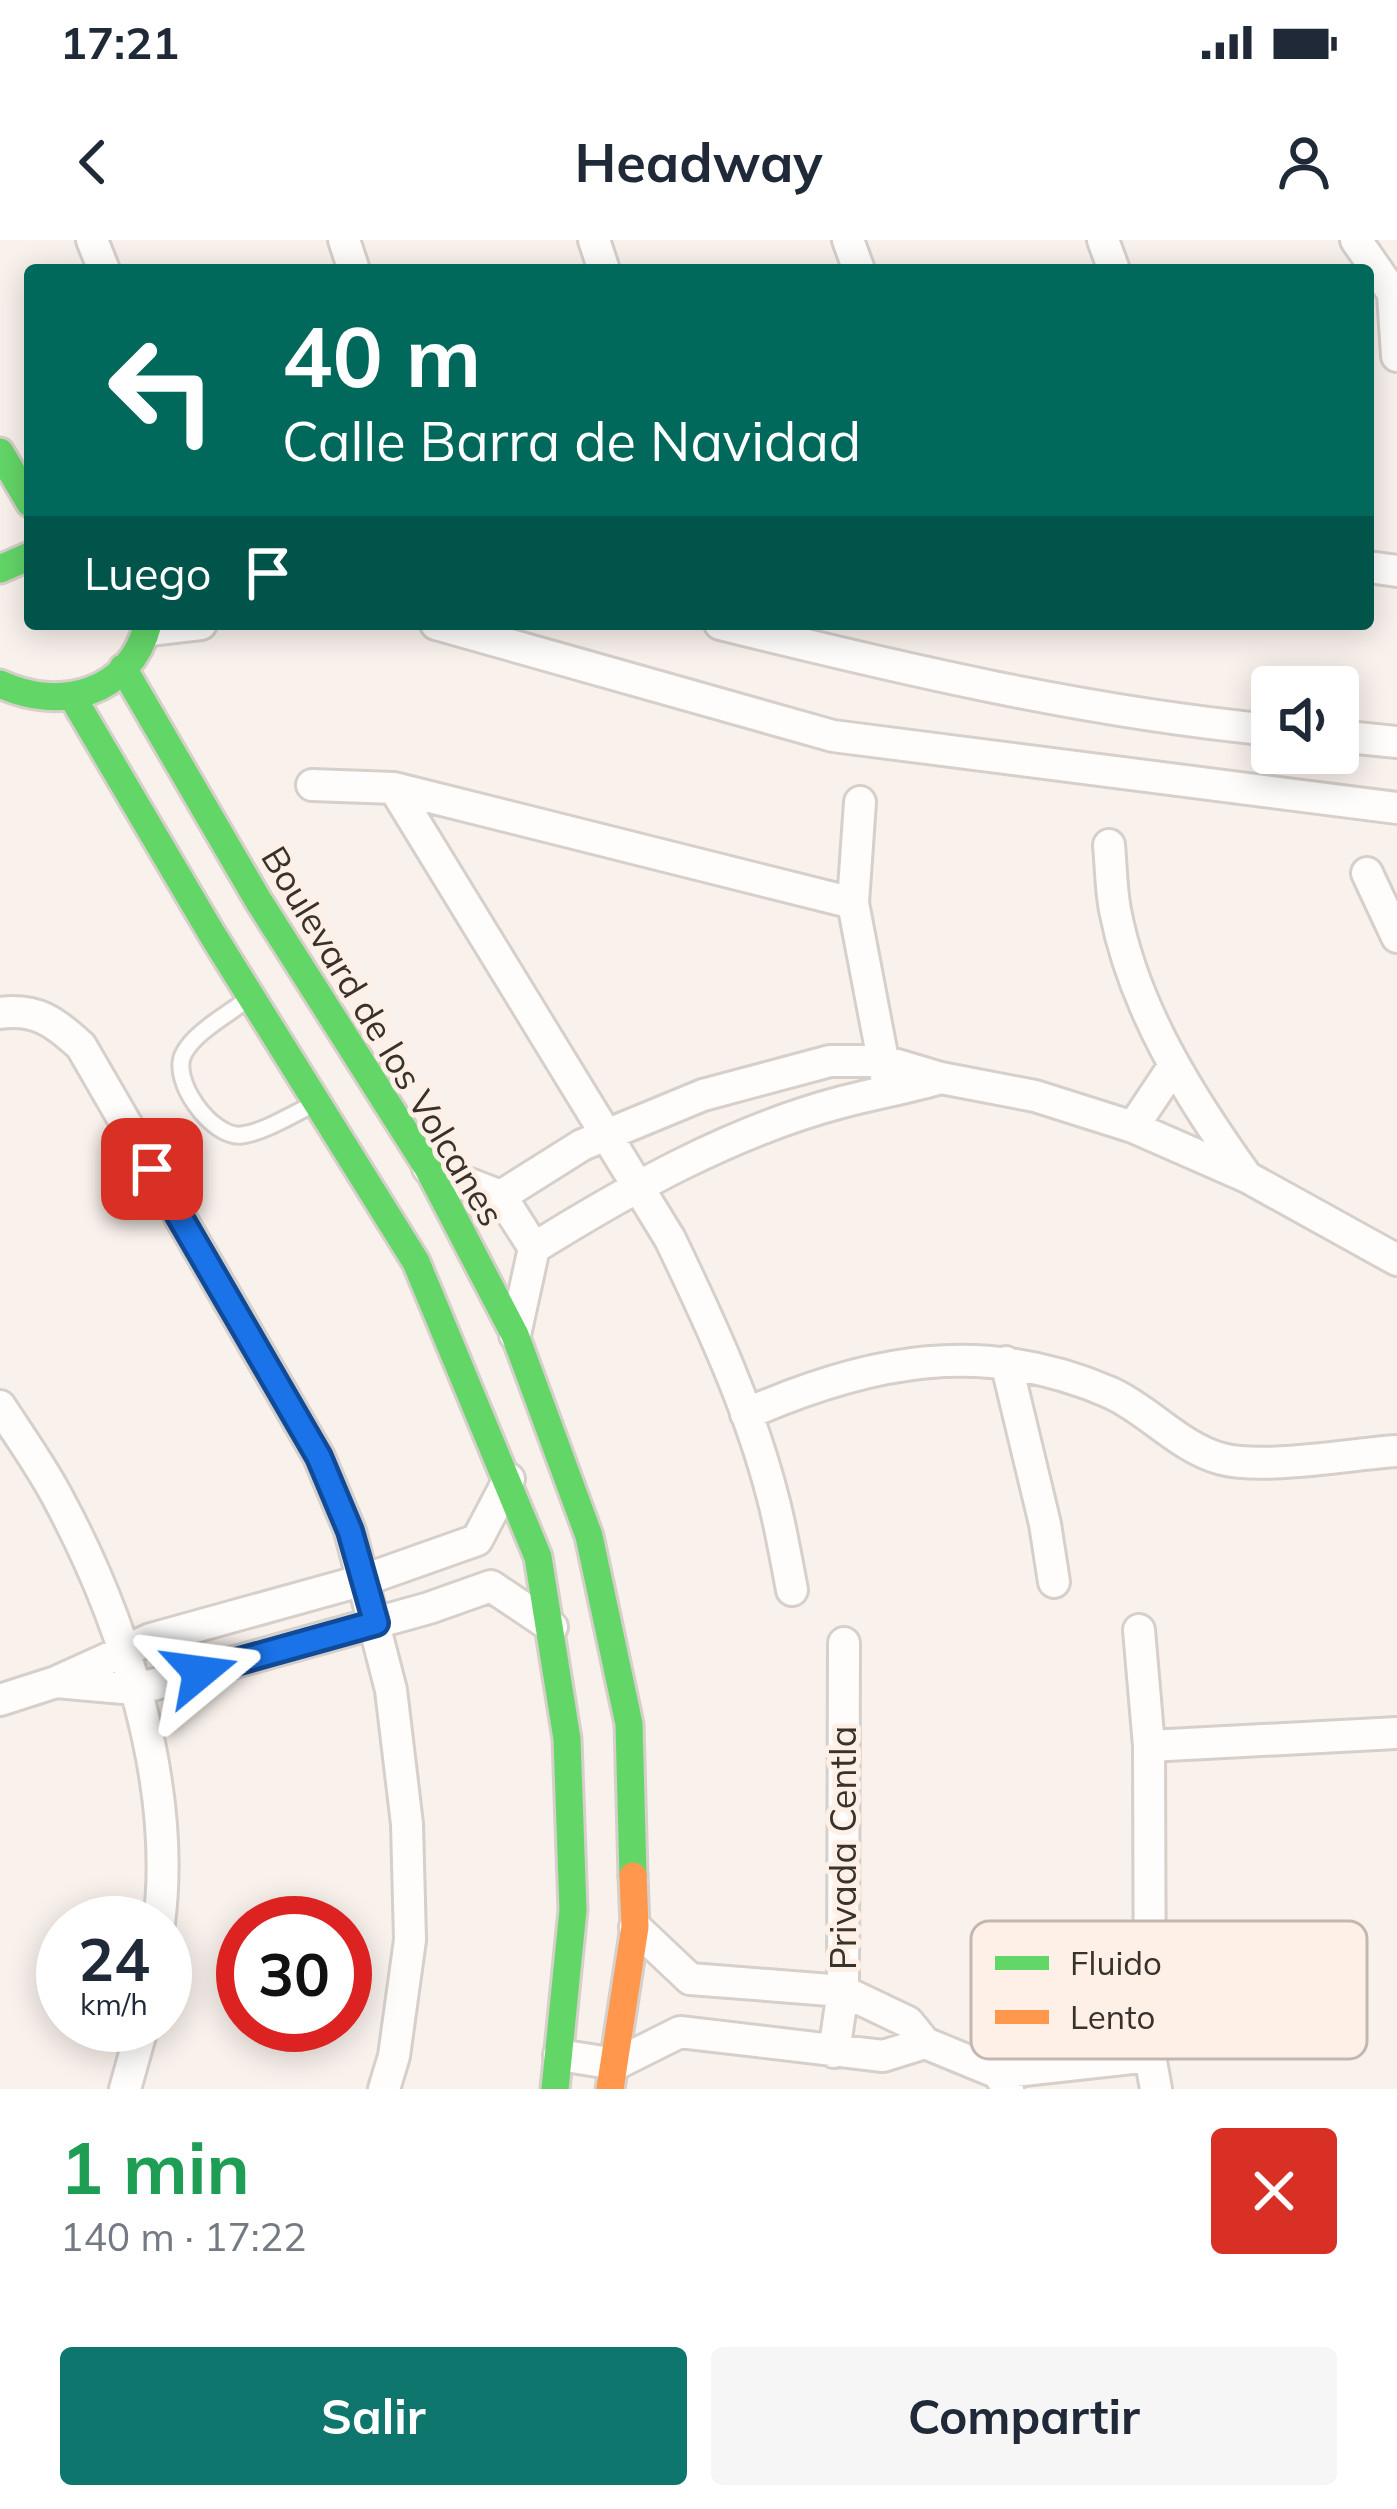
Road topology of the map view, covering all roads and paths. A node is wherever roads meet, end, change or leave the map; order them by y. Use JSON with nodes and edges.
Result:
{"nodes":[{"id":1,"x":1374,"y":266,"type":"edge"},
{"id":2,"x":1395,"y":297,"type":"edge"},
{"id":3,"x":1397,"y":356,"type":"edge"},
{"id":4,"x":0,"y":452,"type":"edge"},
{"id":5,"x":24,"y":493,"type":"edge"},
{"id":6,"x":147,"y":630,"type":"edge"},
{"id":7,"x":457,"y":630,"type":"edge"},
{"id":8,"x":743,"y":630,"type":"edge"},
{"id":9,"x":123,"y":668,"type":"junction"},
{"id":10,"x":6,"y":691,"type":"edge"},
{"id":11,"x":73,"y":698,"type":"junction"},
{"id":12,"x":1251,"y":728,"type":"edge"},
{"id":13,"x":1359,"y":738,"type":"edge"},
{"id":14,"x":1397,"y":742,"type":"edge"},
{"id":15,"x":313,"y":785,"type":"dead end"},
{"id":16,"x":394,"y":788,"type":"junction"},
{"id":17,"x":860,"y":802,"type":"dead end"},
{"id":18,"x":1397,"y":808,"type":"edge"},
{"id":19,"x":1109,"y":845,"type":"dead end"},
{"id":20,"x":1367,"y":873,"type":"dead end"},
{"id":21,"x":853,"y":903,"type":"junction"},
{"id":22,"x":235,"y":917,"type":"junction"},
{"id":23,"x":1397,"y":937,"type":"edge"},
{"id":24,"x":251,"y":996,"type":"junction"},
{"id":25,"x":0,"y":1012,"type":"edge"},
{"id":26,"x":884,"y":1061,"type":"junction"},
{"id":27,"x":1173,"y":1067,"type":"junction"},
{"id":28,"x":940,"y":1078,"type":"junction"},
{"id":29,"x":889,"y":1094,"type":"junction"},
{"id":30,"x":317,"y":1103,"type":"junction"},
{"id":31,"x":1132,"y":1126,"type":"junction"},
{"id":32,"x":606,"y":1134,"type":"junction"},
{"id":33,"x":428,"y":1168,"type":"junction"},
{"id":34,"x":1247,"y":1177,"type":"junction"},
{"id":35,"x":638,"y":1186,"type":"junction"},
{"id":36,"x":501,"y":1196,"type":"junction"},
{"id":37,"x":533,"y":1248,"type":"junction"},
{"id":38,"x":1397,"y":1260,"type":"edge"},
{"id":39,"x":515,"y":1336,"type":"junction"},
{"id":40,"x":1006,"y":1362,"type":"junction"},
{"id":41,"x":0,"y":1406,"type":"edge"},
{"id":42,"x":746,"y":1414,"type":"junction"},
{"id":43,"x":1397,"y":1451,"type":"edge"},
{"id":44,"x":508,"y":1479,"type":"junction"},
{"id":45,"x":589,"y":1536,"type":"junction"},
{"id":46,"x":477,"y":1540,"type":"junction"},
{"id":47,"x":538,"y":1557,"type":"junction"},
{"id":48,"x":364,"y":1580,"type":"junction"},
{"id":49,"x":1054,"y":1582,"type":"dead end"},
{"id":50,"x":491,"y":1586,"type":"junction"},
{"id":51,"x":792,"y":1590,"type":"dead end"},
{"id":52,"x":376,"y":1623,"type":"junction"},
{"id":53,"x":552,"y":1628,"type":"junction"},
{"id":54,"x":1139,"y":1630,"type":"dead end"},
{"id":55,"x":844,"y":1642,"type":"dead end"},
{"id":56,"x":123,"y":1650,"type":"junction"},
{"id":57,"x":56,"y":1682,"type":"junction"},
{"id":58,"x":134,"y":1689,"type":"junction"},
{"id":59,"x":0,"y":1700,"type":"edge"},
{"id":60,"x":1397,"y":1732,"type":"edge"},
{"id":61,"x":1149,"y":1746,"type":"junction"},
{"id":62,"x":163,"y":1896,"type":"edge"},
{"id":63,"x":1150,"y":1921,"type":"edge"},
{"id":64,"x":635,"y":1927,"type":"junction"},
{"id":65,"x":690,"y":1979,"type":"junction"},
{"id":66,"x":843,"y":1991,"type":"junction"},
{"id":67,"x":680,"y":2032,"type":"junction"},
{"id":68,"x":925,"y":2043,"type":"junction"},
{"id":69,"x":134,"y":2052,"type":"edge"},
{"id":70,"x":834,"y":2052,"type":"junction"},
{"id":71,"x":560,"y":2055,"type":"junction"},
{"id":72,"x":1132,"y":2059,"type":"edge"},
{"id":73,"x":1151,"y":2059,"type":"edge"},
{"id":74,"x":613,"y":2076,"type":"edge"},
{"id":75,"x":1003,"y":2081,"type":"edge"},
{"id":76,"x":124,"y":2089,"type":"edge"},
{"id":77,"x":384,"y":2089,"type":"edge"},
{"id":78,"x":555,"y":2089,"type":"edge"},
{"id":79,"x":1156,"y":2089,"type":"edge"}],
"edges":[{"from":1,"to":2,"type":"street"},
{"from":2,"to":3,"type":"street"},
{"from":4,"to":5,"type":"street"},
{"from":6,"to":9,"type":"street"},
{"from":7,"to":18,"type":"street"},
{"from":8,"to":12,"type":"street"},
{"from":9,"to":11,"type":"street"},
{"from":9,"to":22,"type":"street","name":"Boulevard de los Volcanes"},
{"from":10,"to":11,"type":"street"},
{"from":11,"to":22,"type":"street","name":"Boulevard de los Volcanes"},
{"from":13,"to":14,"type":"street"},
{"from":15,"to":16,"type":"street"},
{"from":16,"to":21,"type":"street"},
{"from":16,"to":32,"type":"street"},
{"from":17,"to":21,"type":"street"},
{"from":19,"to":27,"type":"street"},
{"from":20,"to":23,"type":"street"},
{"from":21,"to":26,"type":"street"},
{"from":22,"to":24,"type":"street","name":"Boulevard de los Volcanes"},
{"from":22,"to":33,"type":"street","name":"Boulevard de los Volcanes"},
{"from":24,"to":30,"type":"street","name":"Boulevard de los Volcanes"},
{"from":24,"to":30,"type":"lane"},
{"from":25,"to":48,"type":"street"},
{"from":26,"to":28,"type":"street"},
{"from":26,"to":29,"type":"street"},
{"from":26,"to":32,"type":"street"},
{"from":27,"to":31,"type":"street"},
{"from":27,"to":34,"type":"street"},
{"from":28,"to":29,"type":"street"},
{"from":28,"to":31,"type":"street"},
{"from":29,"to":35,"type":"street"},
{"from":30,"to":44,"type":"street","name":"Boulevard de los Volcanes"},
{"from":31,"to":34,"type":"street"},
{"from":32,"to":35,"type":"street"},
{"from":32,"to":36,"type":"street"},
{"from":33,"to":36,"type":"street"},
{"from":33,"to":39,"type":"street","name":"Boulevard de los Volcanes"},
{"from":34,"to":38,"type":"street"},
{"from":35,"to":37,"type":"street"},
{"from":35,"to":42,"type":"street"},
{"from":36,"to":37,"type":"street"},
{"from":37,"to":39,"type":"street"},
{"from":39,"to":45,"type":"street","name":"Boulevard de los Volcanes"},
{"from":40,"to":42,"type":"street"},
{"from":40,"to":43,"type":"street"},
{"from":40,"to":49,"type":"street"},
{"from":41,"to":56,"type":"street"},
{"from":42,"to":51,"type":"street"},
{"from":44,"to":46,"type":"street"},
{"from":44,"to":47,"type":"street","name":"Boulevard de los Volcanes"},
{"from":45,"to":47,"type":"street"},
{"from":45,"to":64,"type":"street","name":"Boulevard de los Volcanes"},
{"from":46,"to":48,"type":"street"},
{"from":46,"to":50,"type":"street"},
{"from":47,"to":53,"type":"street","name":"Boulevard de los Volcanes"},
{"from":48,"to":52,"type":"street"},
{"from":48,"to":56,"type":"street"},
{"from":50,"to":52,"type":"street"},
{"from":50,"to":53,"type":"street"},
{"from":52,"to":58,"type":"street"},
{"from":52,"to":77,"type":"street"},
{"from":53,"to":71,"type":"street","name":"Boulevard de los Volcanes"},
{"from":54,"to":61,"type":"street"},
{"from":55,"to":66,"type":"street","name":"Privada Centla"},
{"from":56,"to":57,"type":"street"},
{"from":56,"to":58,"type":"street"},
{"from":57,"to":58,"type":"street"},
{"from":57,"to":59,"type":"street"},
{"from":58,"to":62,"type":"street"},
{"from":60,"to":61,"type":"street"},
{"from":61,"to":63,"type":"street"},
{"from":64,"to":65,"type":"street"},
{"from":64,"to":74,"type":"street","name":"Boulevard de los Volcanes"},
{"from":65,"to":66,"type":"street"},
{"from":65,"to":67,"type":"street"},
{"from":66,"to":68,"type":"street"},
{"from":66,"to":70,"type":"street","name":"Privada Centla"},
{"from":67,"to":70,"type":"street"},
{"from":67,"to":74,"type":"street"},
{"from":68,"to":70,"type":"street"},
{"from":68,"to":75,"type":"street"},
{"from":69,"to":76,"type":"street"},
{"from":71,"to":74,"type":"street"},
{"from":71,"to":78,"type":"street","name":"Boulevard de los Volcanes"},
{"from":72,"to":75,"type":"street"},
{"from":73,"to":79,"type":"street"}]}
